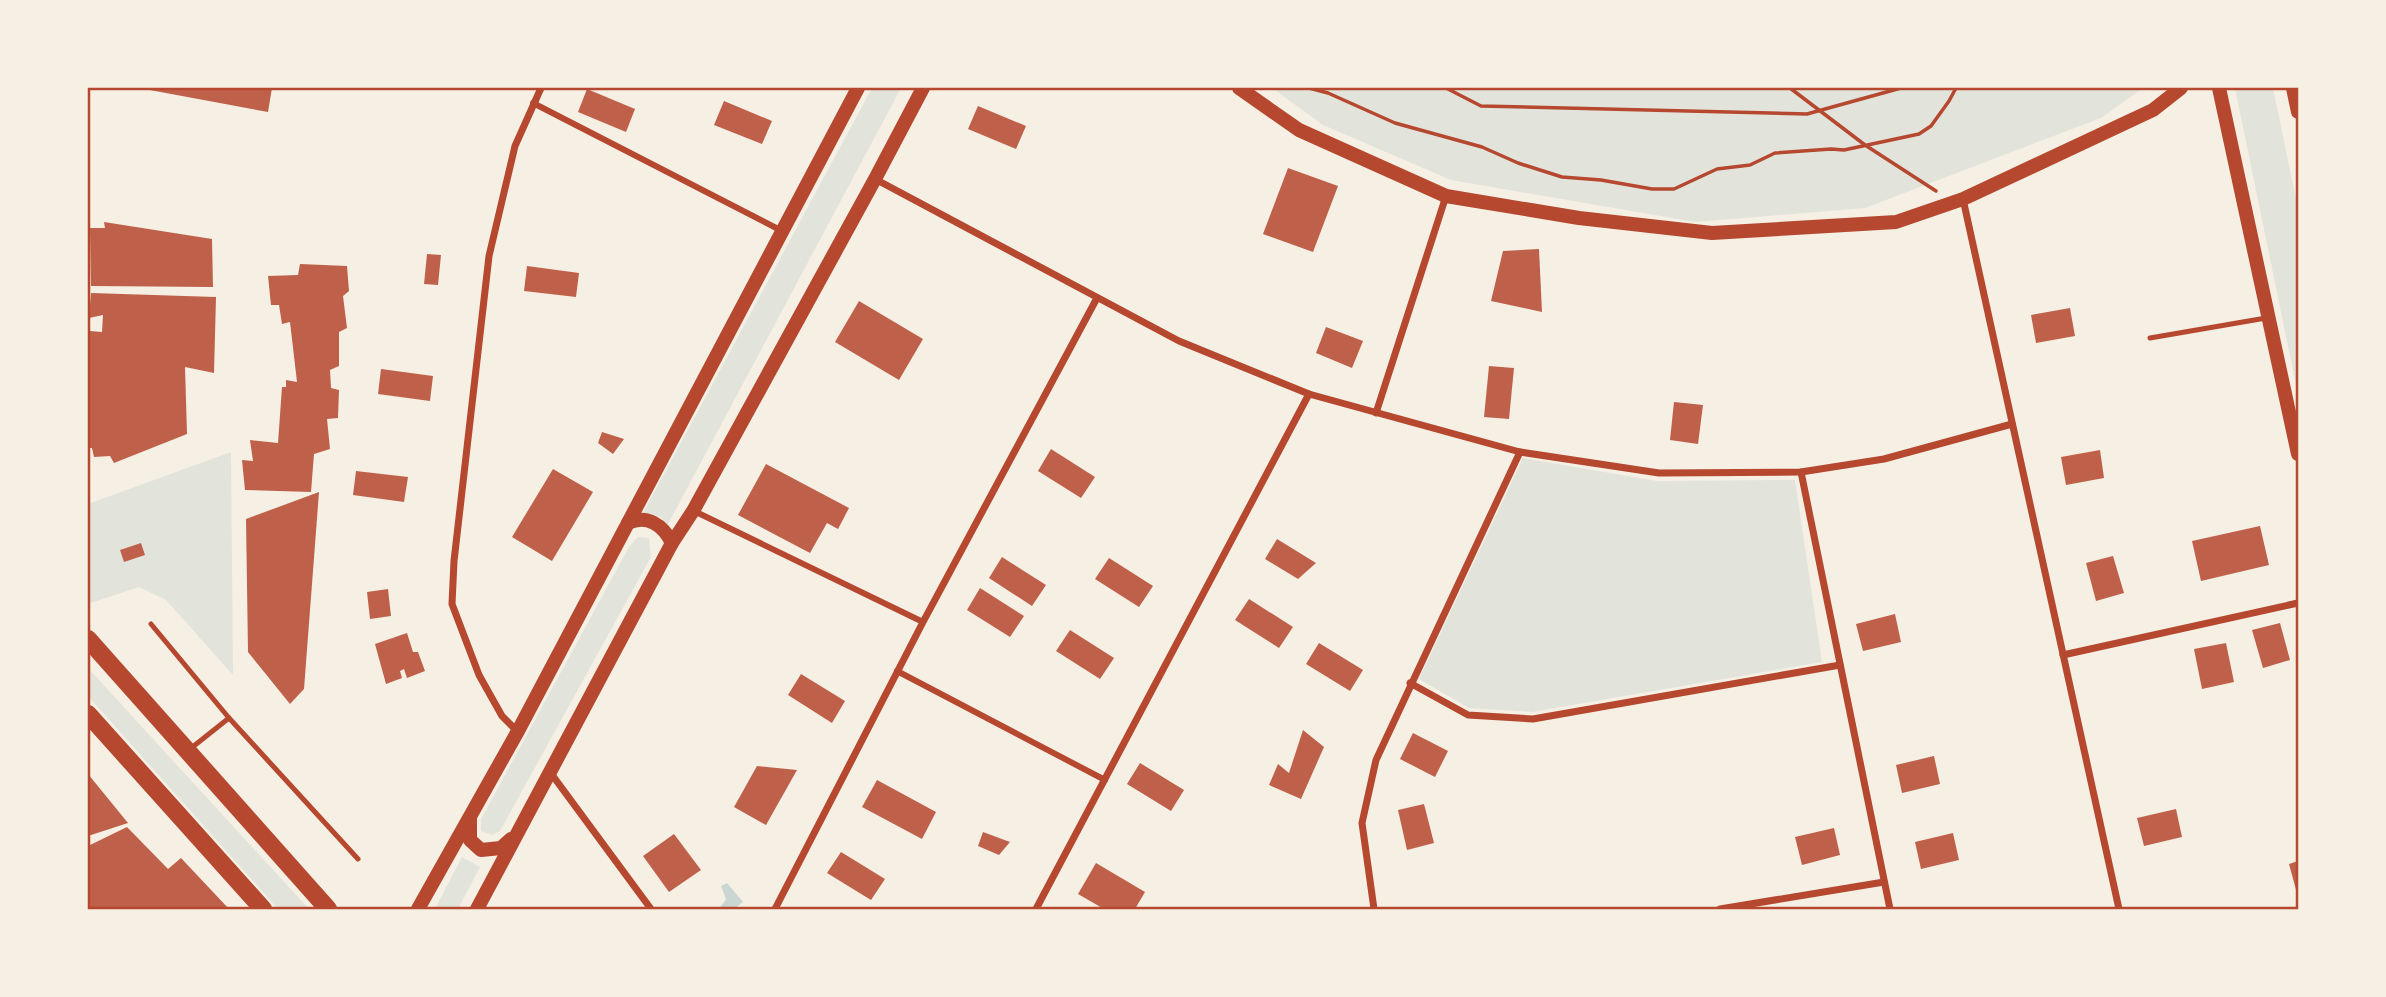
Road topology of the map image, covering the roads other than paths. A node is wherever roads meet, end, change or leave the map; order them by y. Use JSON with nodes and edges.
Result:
{"nodes":[{"id":1,"x":541,"y":88,"type":"edge"},
{"id":2,"x":858,"y":88,"type":"edge"},
{"id":3,"x":923,"y":88,"type":"edge"},
{"id":4,"x":1239,"y":88,"type":"edge"},
{"id":5,"x":2181,"y":88,"type":"edge"},
{"id":6,"x":2219,"y":88,"type":"edge"},
{"id":7,"x":2293,"y":88,"type":"edge"},
{"id":8,"x":533,"y":103,"type":"junction"},
{"id":9,"x":2298,"y":112,"type":"edge"},
{"id":10,"x":875,"y":179,"type":"junction"},
{"id":11,"x":1446,"y":196,"type":"junction"},
{"id":12,"x":1958,"y":200,"type":"junction"},
{"id":13,"x":782,"y":231,"type":"junction"},
{"id":14,"x":1097,"y":298,"type":"junction"},
{"id":15,"x":2269,"y":318,"type":"junction"},
{"id":16,"x":2150,"y":338,"type":"dead end"},
{"id":17,"x":1309,"y":394,"type":"junction"},
{"id":18,"x":1376,"y":412,"type":"junction"},
{"id":19,"x":2012,"y":424,"type":"junction"},
{"id":20,"x":1520,"y":452,"type":"junction"},
{"id":21,"x":2298,"y":454,"type":"edge"},
{"id":22,"x":1801,"y":472,"type":"junction"},
{"id":23,"x":693,"y":510,"type":"junction"},
{"id":24,"x":628,"y":523,"type":"junction"},
{"id":25,"x":672,"y":543,"type":"junction"},
{"id":26,"x":2298,"y":603,"type":"edge"},
{"id":27,"x":923,"y":622,"type":"junction"},
{"id":28,"x":151,"y":624,"type":"dead end"},
{"id":29,"x":88,"y":639,"type":"edge"},
{"id":30,"x":2063,"y":655,"type":"junction"},
{"id":31,"x":1840,"y":665,"type":"junction"},
{"id":32,"x":897,"y":671,"type":"junction"},
{"id":33,"x":1410,"y":683,"type":"junction"},
{"id":34,"x":88,"y":714,"type":"edge"},
{"id":35,"x":229,"y":718,"type":"junction"},
{"id":36,"x":518,"y":732,"type":"junction"},
{"id":37,"x":188,"y":750,"type":"junction"},
{"id":38,"x":549,"y":771,"type":"junction"},
{"id":39,"x":1105,"y":780,"type":"junction"},
{"id":40,"x":470,"y":817,"type":"junction"},
{"id":41,"x":518,"y":831,"type":"junction"},
{"id":42,"x":358,"y":859,"type":"dead end"},
{"id":43,"x":1884,"y":882,"type":"junction"},
{"id":44,"x":263,"y":909,"type":"edge"},
{"id":45,"x":328,"y":909,"type":"edge"},
{"id":46,"x":418,"y":909,"type":"edge"},
{"id":47,"x":477,"y":909,"type":"edge"},
{"id":48,"x":651,"y":909,"type":"edge"},
{"id":49,"x":775,"y":909,"type":"edge"},
{"id":50,"x":1036,"y":909,"type":"edge"},
{"id":51,"x":1374,"y":909,"type":"edge"},
{"id":52,"x":1720,"y":909,"type":"edge"},
{"id":53,"x":1890,"y":909,"type":"edge"},
{"id":54,"x":2119,"y":909,"type":"edge"}],
"edges":[{"from":1,"to":8,"type":"street"},
{"from":2,"to":13,"type":"main road"},
{"from":3,"to":10,"type":"main road"},
{"from":4,"to":11,"type":"main road"},
{"from":5,"to":12,"type":"main road"},
{"from":6,"to":15,"type":"main road"},
{"from":7,"to":9,"type":"main road"},
{"from":8,"to":13,"type":"street"},
{"from":8,"to":36,"type":"street"},
{"from":10,"to":14,"type":"street"},
{"from":10,"to":23,"type":"main road"},
{"from":11,"to":12,"type":"main road"},
{"from":11,"to":18,"type":"street"},
{"from":12,"to":19,"type":"street"},
{"from":13,"to":24,"type":"main road"},
{"from":14,"to":17,"type":"street"},
{"from":14,"to":27,"type":"street"},
{"from":15,"to":16,"type":"lane"},
{"from":15,"to":21,"type":"main road"},
{"from":17,"to":18,"type":"street"},
{"from":17,"to":39,"type":"street"},
{"from":18,"to":20,"type":"street"},
{"from":19,"to":22,"type":"street"},
{"from":19,"to":30,"type":"street"},
{"from":20,"to":22,"type":"street"},
{"from":20,"to":33,"type":"street"},
{"from":22,"to":31,"type":"street"},
{"from":23,"to":25,"type":"main road"},
{"from":23,"to":27,"type":"street"},
{"from":24,"to":25,"type":"main road"},
{"from":24,"to":36,"type":"main road"},
{"from":25,"to":38,"type":"main road"},
{"from":26,"to":30,"type":"street"},
{"from":27,"to":32,"type":"street"},
{"from":28,"to":35,"type":"lane"},
{"from":29,"to":37,"type":"main road"},
{"from":30,"to":54,"type":"street"},
{"from":31,"to":33,"type":"street"},
{"from":31,"to":43,"type":"street"},
{"from":32,"to":39,"type":"street"},
{"from":32,"to":49,"type":"street"},
{"from":33,"to":51,"type":"street"},
{"from":34,"to":44,"type":"main road"},
{"from":35,"to":37,"type":"lane"},
{"from":35,"to":42,"type":"lane"},
{"from":36,"to":40,"type":"main road"},
{"from":37,"to":45,"type":"main road"},
{"from":38,"to":41,"type":"main road"},
{"from":38,"to":48,"type":"street"},
{"from":39,"to":50,"type":"street"},
{"from":40,"to":41,"type":"main road"},
{"from":40,"to":46,"type":"main road"},
{"from":41,"to":47,"type":"main road"},
{"from":43,"to":52,"type":"street"},
{"from":43,"to":53,"type":"street"}]}
